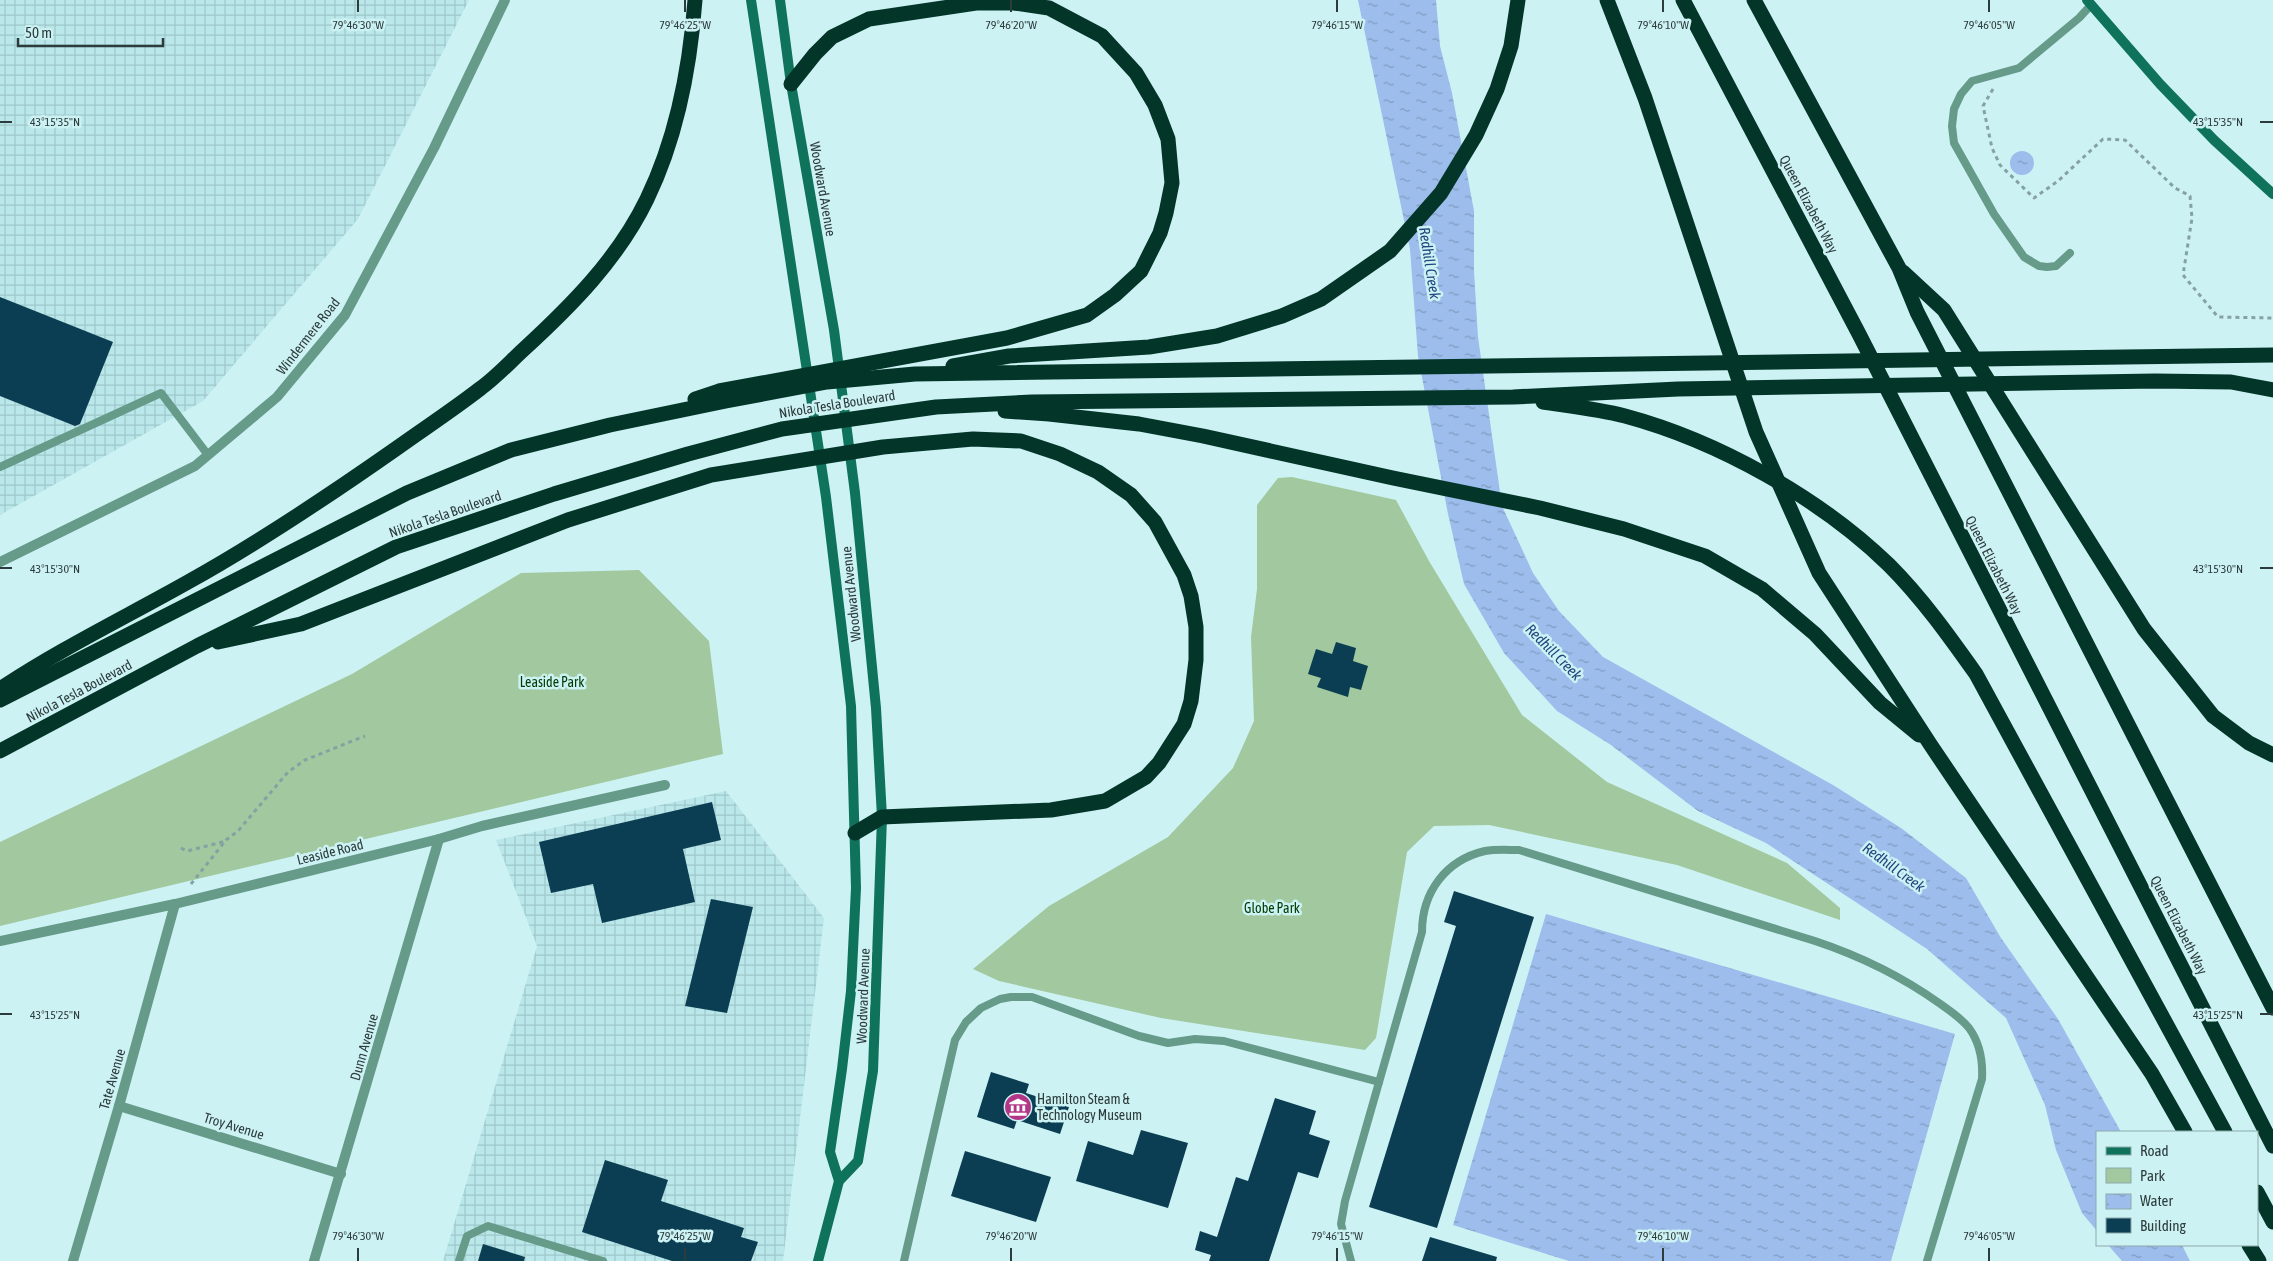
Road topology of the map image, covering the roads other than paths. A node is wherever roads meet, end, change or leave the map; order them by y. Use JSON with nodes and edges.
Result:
{"nodes":[{"id":1,"x":505,"y":0,"type":"edge"},
{"id":2,"x":695,"y":0,"type":"edge"},
{"id":3,"x":751,"y":0,"type":"edge"},
{"id":4,"x":780,"y":0,"type":"edge"},
{"id":5,"x":1518,"y":0,"type":"edge"},
{"id":6,"x":1608,"y":0,"type":"edge"},
{"id":7,"x":1683,"y":0,"type":"edge"},
{"id":8,"x":1754,"y":0,"type":"edge"},
{"id":9,"x":2089,"y":2,"type":"edge"},
{"id":10,"x":791,"y":84,"type":"junction"},
{"id":11,"x":2273,"y":194,"type":"edge"},
{"id":12,"x":2070,"y":253,"type":"dead end"},
{"id":13,"x":1899,"y":268,"type":"junction"},
{"id":14,"x":2273,"y":355,"type":"edge"},
{"id":15,"x":915,"y":374,"type":"junction"},
{"id":16,"x":2273,"y":390,"type":"edge"},
{"id":17,"x":1513,"y":397,"type":"junction"},
{"id":18,"x":936,"y":407,"type":"junction"},
{"id":19,"x":610,"y":425,"type":"junction"},
{"id":20,"x":208,"y":455,"type":"junction"},
{"id":21,"x":0,"y":467,"type":"edge"},
{"id":22,"x":0,"y":562,"type":"edge"},
{"id":23,"x":197,"y":646,"type":"junction"},
{"id":24,"x":0,"y":689,"type":"edge"},
{"id":25,"x":0,"y":700,"type":"edge"},
{"id":26,"x":1930,"y":744,"type":"junction"},
{"id":27,"x":0,"y":751,"type":"edge"},
{"id":28,"x":2273,"y":756,"type":"edge"},
{"id":29,"x":665,"y":785,"type":"dead end"},
{"id":30,"x":882,"y":817,"type":"junction"},
{"id":31,"x":855,"y":833,"type":"junction"},
{"id":32,"x":439,"y":840,"type":"junction"},
{"id":33,"x":175,"y":904,"type":"junction"},
{"id":34,"x":0,"y":941,"type":"edge"},
{"id":35,"x":2273,"y":1008,"type":"edge"},
{"id":36,"x":1379,"y":1082,"type":"junction"},
{"id":37,"x":119,"y":1106,"type":"junction"},
{"id":38,"x":2184,"y":1131,"type":"edge"},
{"id":39,"x":2224,"y":1131,"type":"edge"},
{"id":40,"x":2273,"y":1146,"type":"edge"},
{"id":41,"x":341,"y":1174,"type":"junction"},
{"id":42,"x":839,"y":1181,"type":"junction"},
{"id":43,"x":2258,"y":1194,"type":"edge"},
{"id":44,"x":2273,"y":1222,"type":"edge"},
{"id":45,"x":2250,"y":1246,"type":"edge"},
{"id":46,"x":599,"y":1260,"type":"edge"},
{"id":47,"x":73,"y":1261,"type":"edge"},
{"id":48,"x":314,"y":1261,"type":"edge"},
{"id":49,"x":459,"y":1261,"type":"edge"},
{"id":50,"x":818,"y":1261,"type":"edge"},
{"id":51,"x":904,"y":1261,"type":"edge"},
{"id":52,"x":1351,"y":1261,"type":"edge"},
{"id":53,"x":1927,"y":1261,"type":"edge"},
{"id":54,"x":2258,"y":1261,"type":"edge"}],
"edges":[{"from":1,"to":20,"type":"street","name":"Windermere Road"},
{"from":2,"to":24,"type":"highway"},
{"from":3,"to":31,"type":"main road","name":"Woodward Avenue"},
{"from":4,"to":10,"type":"main road","name":"Woodward Avenue"},
{"from":5,"to":15,"type":"highway"},
{"from":6,"to":26,"type":"highway"},
{"from":7,"to":40,"type":"highway","name":"Queen Elizabeth Way"},
{"from":8,"to":13,"type":"highway"},
{"from":9,"to":11,"type":"main road"},
{"from":9,"to":12,"type":"lane"},
{"from":10,"to":19,"type":"highway"},
{"from":10,"to":30,"type":"main road","name":"Woodward Avenue"},
{"from":13,"to":28,"type":"highway"},
{"from":13,"to":35,"type":"highway"},
{"from":14,"to":15,"type":"highway"},
{"from":15,"to":19,"type":"highway","name":"Nikola Tesla Boulevard"},
{"from":16,"to":17,"type":"highway"},
{"from":17,"to":18,"type":"highway"},
{"from":17,"to":39,"type":"highway"},
{"from":18,"to":23,"type":"highway","name":"Nikola Tesla Boulevard"},
{"from":18,"to":26,"type":"highway"},
{"from":19,"to":25,"type":"highway","name":"Nikola Tesla Boulevard"},
{"from":20,"to":21,"type":"lane"},
{"from":20,"to":22,"type":"street","name":"Windermere Road"},
{"from":23,"to":27,"type":"highway","name":"Nikola Tesla Boulevard"},
{"from":23,"to":30,"type":"highway"},
{"from":26,"to":38,"type":"highway"},
{"from":29,"to":32,"type":"street","name":"Leaside Road"},
{"from":30,"to":31,"type":"highway"},
{"from":30,"to":42,"type":"main road","name":"Woodward Avenue"},
{"from":31,"to":42,"type":"main road","name":"Woodward Avenue"},
{"from":32,"to":33,"type":"street","name":"Leaside Road"},
{"from":32,"to":41,"type":"street","name":"Dunn Avenue"},
{"from":33,"to":34,"type":"street","name":"Leaside Road"},
{"from":33,"to":37,"type":"street","name":"Tate Avenue"},
{"from":36,"to":51,"type":"lane"},
{"from":36,"to":52,"type":"lane"},
{"from":36,"to":53,"type":"lane"},
{"from":37,"to":41,"type":"street","name":"Troy Avenue"},
{"from":37,"to":47,"type":"street","name":"Tate Avenue"},
{"from":41,"to":48,"type":"street","name":"Dunn Avenue"},
{"from":42,"to":50,"type":"main road","name":"Woodward Avenue"},
{"from":43,"to":44,"type":"highway"},
{"from":45,"to":54,"type":"highway"},
{"from":46,"to":49,"type":"lane"}]}
